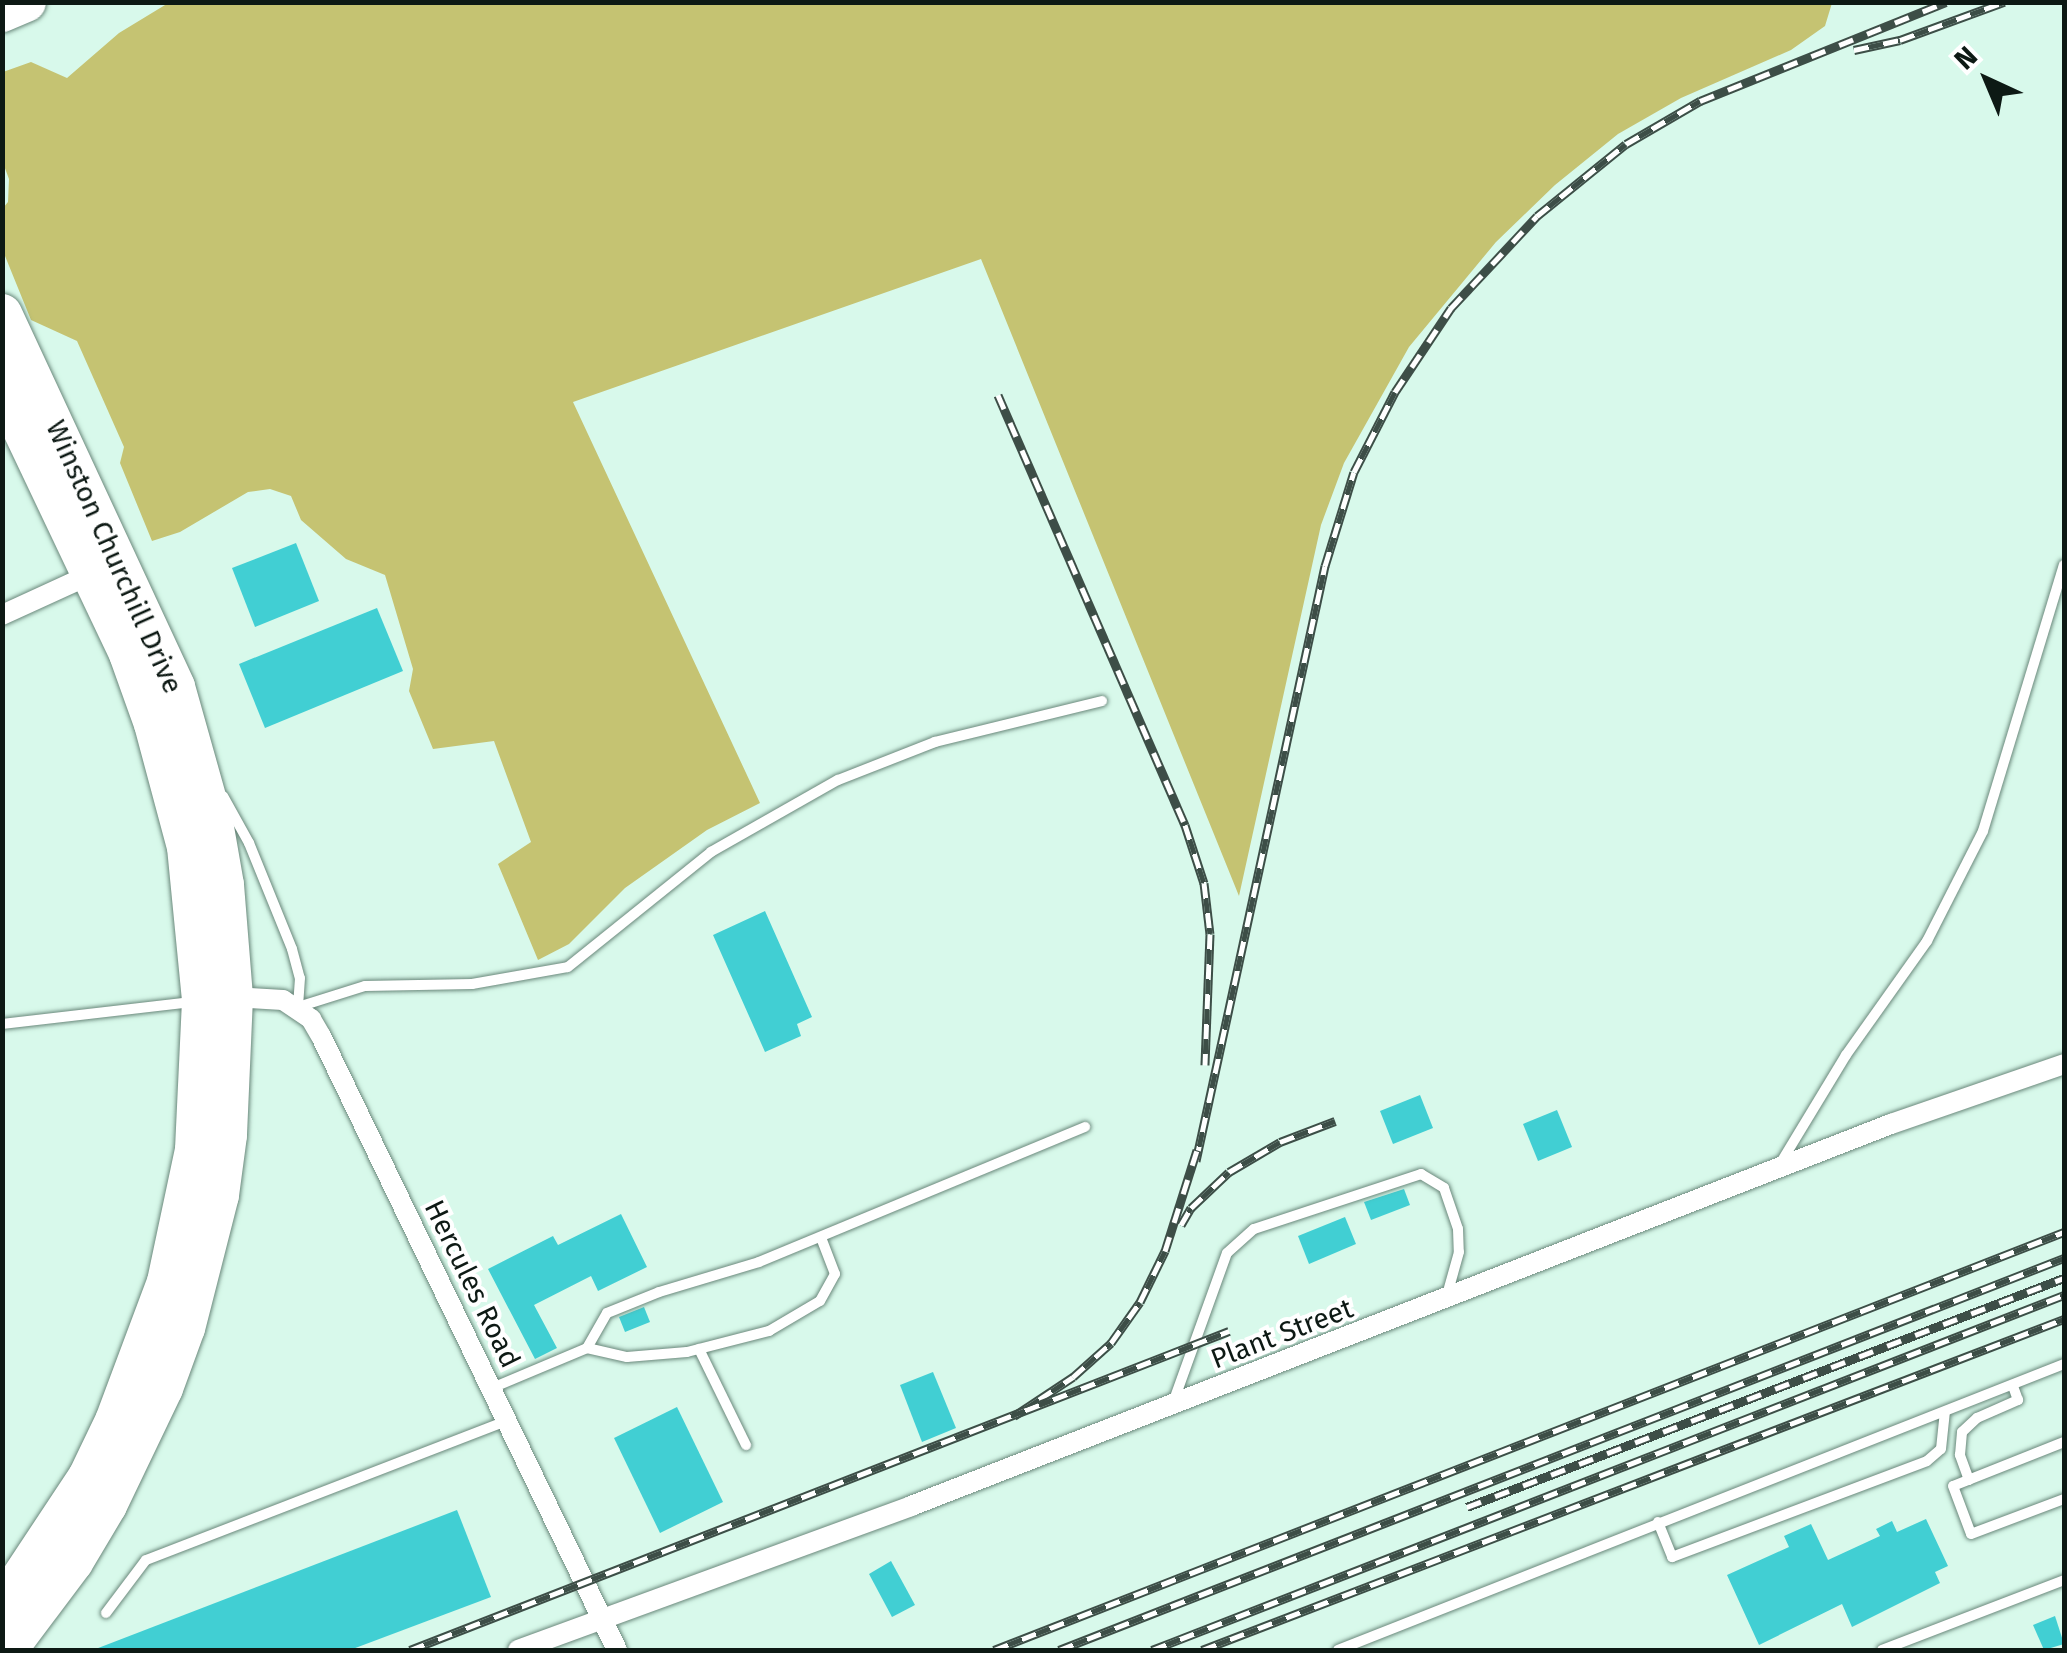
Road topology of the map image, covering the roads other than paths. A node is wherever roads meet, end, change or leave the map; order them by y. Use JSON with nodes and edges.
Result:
{"nodes":[{"id":1,"x":26,"y":2,"type":"edge"},
{"id":2,"x":2,"y":12,"type":"edge"},
{"id":3,"x":2,"y":314,"type":"edge"},
{"id":4,"x":2,"y":386,"type":"edge"},
{"id":5,"x":2064,"y":565,"type":"edge"},
{"id":6,"x":105,"y":568,"type":"junction"},
{"id":7,"x":2,"y":615,"type":"edge"},
{"id":8,"x":1102,"y":701,"type":"dead end"},
{"id":9,"x":198,"y":760,"type":"junction"},
{"id":10,"x":217,"y":999,"type":"junction"},
{"id":11,"x":298,"y":1007,"type":"junction"},
{"id":12,"x":2,"y":1024,"type":"edge"},
{"id":13,"x":2064,"y":1064,"type":"edge"},
{"id":14,"x":1085,"y":1127,"type":"dead end"},
{"id":15,"x":1777,"y":1169,"type":"junction"},
{"id":16,"x":821,"y":1238,"type":"junction"},
{"id":17,"x":1444,"y":1301,"type":"junction"},
{"id":18,"x":587,"y":1348,"type":"junction"},
{"id":19,"x":699,"y":1349,"type":"junction"},
{"id":20,"x":2064,"y":1364,"type":"edge"},
{"id":21,"x":2013,"y":1386,"type":"junction"},
{"id":22,"x":492,"y":1388,"type":"junction"},
{"id":23,"x":1172,"y":1406,"type":"junction"},
{"id":24,"x":1946,"y":1412,"type":"junction"},
{"id":25,"x":508,"y":1421,"type":"junction"},
{"id":26,"x":2064,"y":1442,"type":"edge"},
{"id":27,"x":746,"y":1444,"type":"dead end"},
{"id":28,"x":1970,"y":1480,"type":"junction"},
{"id":29,"x":2064,"y":1499,"type":"edge"},
{"id":30,"x":1658,"y":1522,"type":"junction"},
{"id":31,"x":2064,"y":1580,"type":"edge"},
{"id":32,"x":2,"y":1607,"type":"edge"},
{"id":33,"x":106,"y":1613,"type":"dead end"},
{"id":34,"x":602,"y":1620,"type":"junction"},
{"id":35,"x":7,"y":1650,"type":"edge"},
{"id":36,"x":518,"y":1650,"type":"edge"},
{"id":37,"x":617,"y":1650,"type":"edge"},
{"id":38,"x":1338,"y":1650,"type":"edge"},
{"id":39,"x":1882,"y":1650,"type":"edge"}],
"edges":[{"from":1,"to":2,"type":"highway"},
{"from":3,"to":6,"type":"highway","name":"Winston Churchill Drive"},
{"from":4,"to":6,"type":"highway","name":"Winston Churchill Drive"},
{"from":5,"to":15,"type":"lane"},
{"from":6,"to":7,"type":"street"},
{"from":6,"to":9,"type":"highway","name":"Winston Churchill Drive"},
{"from":6,"to":10,"type":"highway","name":"Winston Churchill Drive"},
{"from":8,"to":11,"type":"lane"},
{"from":9,"to":10,"type":"highway","name":"Winston Churchill Drive"},
{"from":9,"to":11,"type":"lane"},
{"from":10,"to":11,"type":"street"},
{"from":10,"to":12,"type":"lane"},
{"from":10,"to":32,"type":"highway","name":"Winston Churchill Drive"},
{"from":10,"to":35,"type":"highway","name":"Winston Churchill Drive"},
{"from":11,"to":22,"type":"street","name":"Hercules Road"},
{"from":13,"to":15,"type":"street","name":"Plant Street"},
{"from":14,"to":16,"type":"lane"},
{"from":15,"to":17,"type":"street","name":"Plant Street"},
{"from":16,"to":18,"type":"lane"},
{"from":16,"to":19,"type":"lane"},
{"from":17,"to":23,"type":"street","name":"Plant Street"},
{"from":17,"to":23,"type":"lane"},
{"from":18,"to":19,"type":"lane"},
{"from":18,"to":22,"type":"lane"},
{"from":19,"to":27,"type":"lane"},
{"from":20,"to":21,"type":"lane"},
{"from":21,"to":24,"type":"lane"},
{"from":21,"to":28,"type":"lane"},
{"from":22,"to":25,"type":"street","name":"Hercules Road"},
{"from":23,"to":34,"type":"street","name":"Plant Street"},
{"from":24,"to":30,"type":"lane"},
{"from":24,"to":30,"type":"lane"},
{"from":25,"to":33,"type":"lane"},
{"from":25,"to":34,"type":"street","name":"Hercules Road"},
{"from":26,"to":28,"type":"lane"},
{"from":28,"to":29,"type":"lane"},
{"from":30,"to":38,"type":"lane"},
{"from":31,"to":39,"type":"lane"},
{"from":34,"to":36,"type":"street","name":"Plant Street"},
{"from":34,"to":37,"type":"street","name":"Hercules Road"}]}
